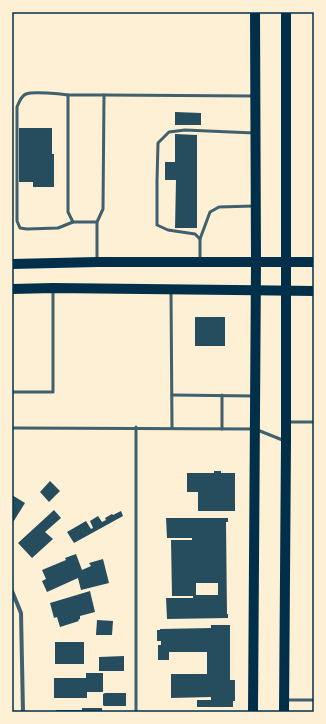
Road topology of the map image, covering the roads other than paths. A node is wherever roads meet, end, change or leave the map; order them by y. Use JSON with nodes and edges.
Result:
{"nodes":[{"id":1,"x":255,"y":12,"type":"edge"},
{"id":2,"x":286,"y":12,"type":"edge"},
{"id":3,"x":68,"y":95,"type":"junction"},
{"id":4,"x":104,"y":95,"type":"junction"},
{"id":5,"x":255,"y":96,"type":"junction"},
{"id":6,"x":255,"y":133,"type":"junction"},
{"id":7,"x":256,"y":206,"type":"junction"},
{"id":8,"x":73,"y":222,"type":"junction"},
{"id":9,"x":97,"y":222,"type":"junction"},
{"id":10,"x":200,"y":239,"type":"junction"},
{"id":11,"x":97,"y":262,"type":"junction"},
{"id":12,"x":200,"y":262,"type":"junction"},
{"id":13,"x":256,"y":262,"type":"junction"},
{"id":14,"x":286,"y":262,"type":"junction"},
{"id":15,"x":314,"y":262,"type":"edge"},
{"id":16,"x":12,"y":264,"type":"edge"},
{"id":17,"x":53,"y":288,"type":"junction"},
{"id":18,"x":12,"y":289,"type":"edge"},
{"id":19,"x":171,"y":289,"type":"junction"},
{"id":20,"x":255,"y":290,"type":"junction"},
{"id":21,"x":286,"y":291,"type":"junction"},
{"id":22,"x":314,"y":291,"type":"edge"},
{"id":23,"x":12,"y":392,"type":"edge"},
{"id":24,"x":172,"y":395,"type":"junction"},
{"id":25,"x":222,"y":395,"type":"junction"},
{"id":26,"x":255,"y":396,"type":"junction"},
{"id":27,"x":286,"y":422,"type":"junction"},
{"id":28,"x":314,"y":422,"type":"edge"},
{"id":29,"x":136,"y":427,"type":"junction"},
{"id":30,"x":12,"y":428,"type":"edge"},
{"id":31,"x":172,"y":428,"type":"junction"},
{"id":32,"x":222,"y":429,"type":"junction"},
{"id":33,"x":255,"y":429,"type":"junction"},
{"id":34,"x":286,"y":442,"type":"junction"},
{"id":35,"x":12,"y":591,"type":"edge"},
{"id":36,"x":284,"y":700,"type":"junction"},
{"id":37,"x":314,"y":700,"type":"edge"},
{"id":38,"x":23,"y":712,"type":"edge"},
{"id":39,"x":136,"y":712,"type":"edge"},
{"id":40,"x":253,"y":712,"type":"edge"},
{"id":41,"x":284,"y":712,"type":"edge"}],
"edges":[{"from":1,"to":5,"type":"main road"},
{"from":2,"to":14,"type":"main road"},
{"from":3,"to":4,"type":"lane"},
{"from":3,"to":8,"type":"lane"},
{"from":3,"to":8,"type":"lane"},
{"from":4,"to":5,"type":"lane"},
{"from":4,"to":9,"type":"lane"},
{"from":5,"to":6,"type":"main road"},
{"from":6,"to":7,"type":"main road"},
{"from":6,"to":10,"type":"lane"},
{"from":7,"to":10,"type":"lane"},
{"from":7,"to":13,"type":"main road"},
{"from":8,"to":9,"type":"lane"},
{"from":9,"to":11,"type":"lane"},
{"from":10,"to":12,"type":"lane"},
{"from":11,"to":12,"type":"main road"},
{"from":11,"to":16,"type":"main road"},
{"from":12,"to":13,"type":"main road"},
{"from":13,"to":14,"type":"main road"},
{"from":13,"to":20,"type":"main road"},
{"from":14,"to":15,"type":"main road"},
{"from":14,"to":21,"type":"main road"},
{"from":17,"to":18,"type":"main road"},
{"from":17,"to":19,"type":"main road"},
{"from":17,"to":23,"type":"lane"},
{"from":19,"to":20,"type":"main road"},
{"from":19,"to":24,"type":"lane"},
{"from":20,"to":21,"type":"main road"},
{"from":20,"to":26,"type":"main road"},
{"from":21,"to":22,"type":"main road"},
{"from":21,"to":27,"type":"main road"},
{"from":24,"to":25,"type":"lane"},
{"from":24,"to":31,"type":"lane"},
{"from":25,"to":26,"type":"lane"},
{"from":25,"to":32,"type":"lane"},
{"from":26,"to":33,"type":"main road"},
{"from":27,"to":28,"type":"lane"},
{"from":27,"to":34,"type":"main road"},
{"from":29,"to":30,"type":"lane"},
{"from":29,"to":31,"type":"lane"},
{"from":29,"to":39,"type":"lane"},
{"from":31,"to":32,"type":"lane"},
{"from":32,"to":33,"type":"lane"},
{"from":33,"to":34,"type":"lane"},
{"from":33,"to":40,"type":"main road"},
{"from":34,"to":36,"type":"main road"},
{"from":35,"to":38,"type":"street"},
{"from":36,"to":37,"type":"lane"},
{"from":36,"to":41,"type":"main road"}]}
